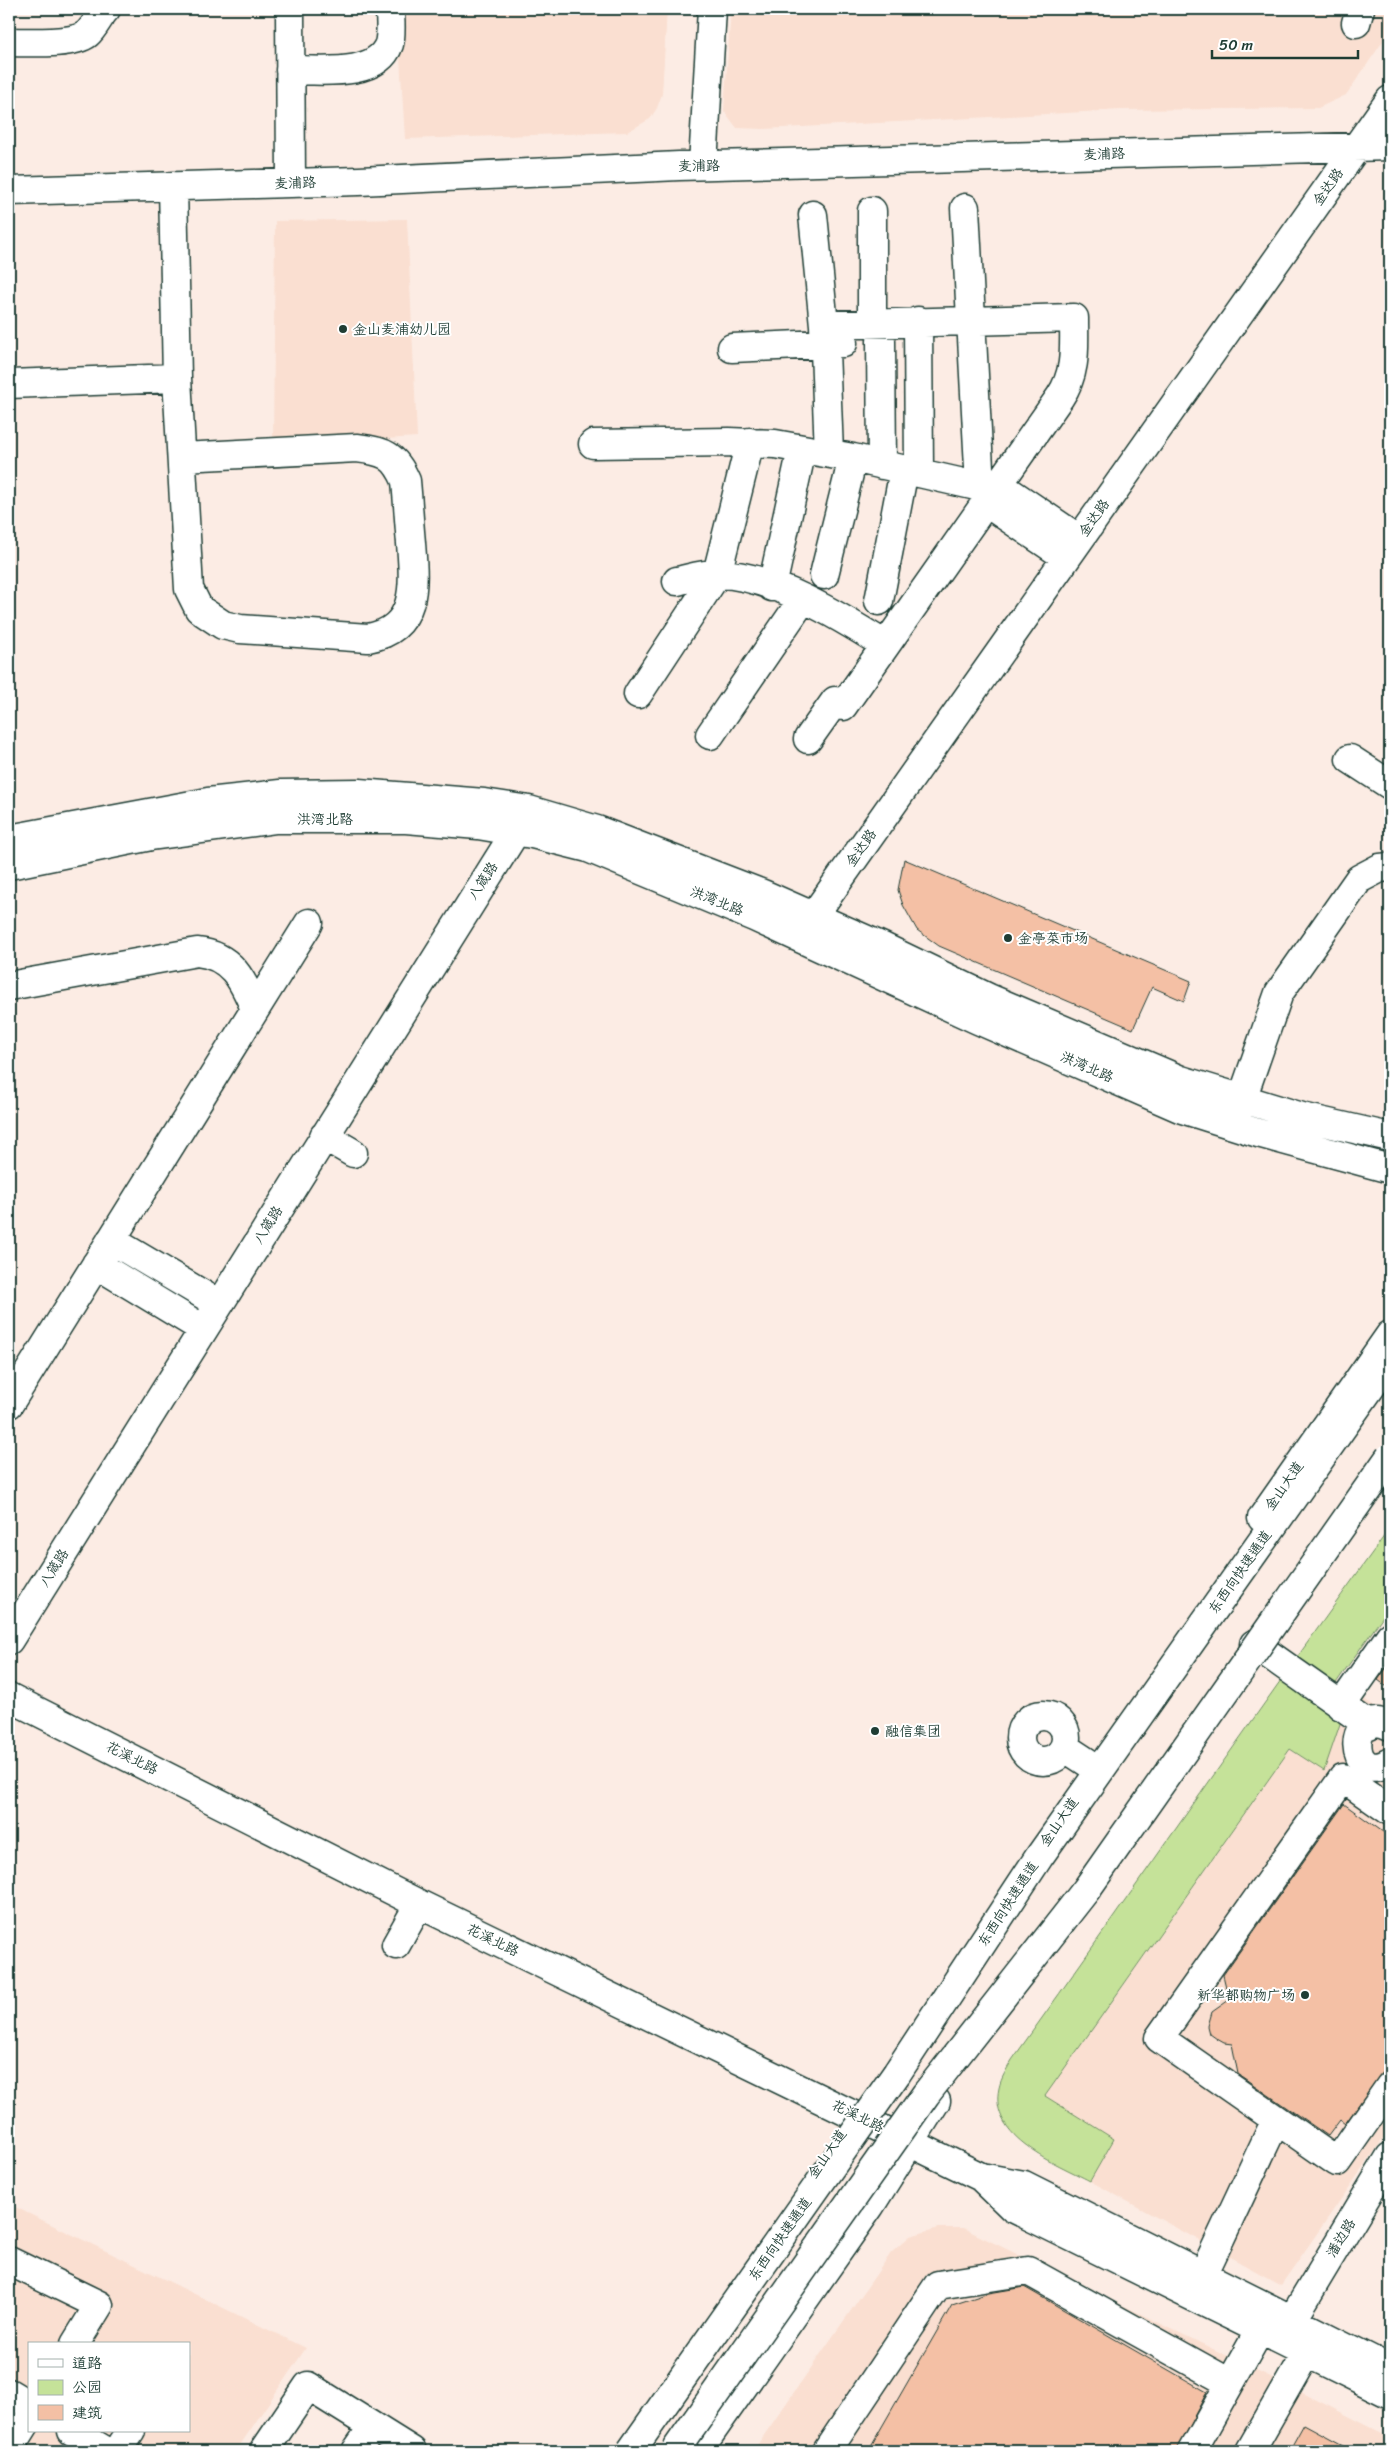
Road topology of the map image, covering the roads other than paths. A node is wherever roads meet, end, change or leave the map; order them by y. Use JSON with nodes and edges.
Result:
{"nodes":[{"id":1,"x":106,"y":9,"type":"edge"},
{"id":2,"x":290,"y":9,"type":"edge"},
{"id":3,"x":390,"y":9,"type":"edge"},
{"id":4,"x":712,"y":9,"type":"edge"},
{"id":5,"x":9,"y":42,"type":"edge"},
{"id":6,"x":290,"y":70,"type":"junction"},
{"id":7,"x":1390,"y":100,"type":"edge"},
{"id":8,"x":1390,"y":146,"type":"edge"},
{"id":9,"x":1355,"y":148,"type":"junction"},
{"id":10,"x":703,"y":165,"type":"junction"},
{"id":11,"x":291,"y":183,"type":"junction"},
{"id":12,"x":173,"y":186,"type":"junction"},
{"id":13,"x":9,"y":191,"type":"edge"},
{"id":14,"x":965,"y":208,"type":"dead end"},
{"id":15,"x":872,"y":211,"type":"dead end"},
{"id":16,"x":813,"y":215,"type":"dead end"},
{"id":17,"x":971,"y":320,"type":"junction"},
{"id":18,"x":918,"y":330,"type":"junction"},
{"id":19,"x":877,"y":332,"type":"junction"},
{"id":20,"x":824,"y":334,"type":"junction"},
{"id":21,"x":732,"y":348,"type":"dead end"},
{"id":22,"x":177,"y":378,"type":"junction"},
{"id":23,"x":9,"y":384,"type":"edge"},
{"id":24,"x":750,"y":442,"type":"junction"},
{"id":25,"x":593,"y":444,"type":"dead end"},
{"id":26,"x":802,"y":449,"type":"junction"},
{"id":27,"x":841,"y":456,"type":"junction"},
{"id":28,"x":182,"y":457,"type":"junction"},
{"id":29,"x":902,"y":469,"type":"junction"},
{"id":30,"x":989,"y":491,"type":"junction"},
{"id":31,"x":1072,"y":548,"type":"junction"},
{"id":32,"x":717,"y":574,"type":"junction"},
{"id":33,"x":824,"y":575,"type":"dead end"},
{"id":34,"x":677,"y":581,"type":"dead end"},
{"id":35,"x":772,"y":587,"type":"junction"},
{"id":36,"x":803,"y":599,"type":"junction"},
{"id":37,"x":879,"y":601,"type":"dead end"},
{"id":38,"x":885,"y":645,"type":"junction"},
{"id":39,"x":638,"y":694,"type":"dead end"},
{"id":40,"x":710,"y":734,"type":"dead end"},
{"id":41,"x":808,"y":738,"type":"dead end"},
{"id":42,"x":1350,"y":759,"type":"dead end"},
{"id":43,"x":1390,"y":785,"type":"edge"},
{"id":44,"x":522,"y":821,"type":"junction"},
{"id":45,"x":9,"y":839,"type":"edge"},
{"id":46,"x":1387,"y":863,"type":"edge"},
{"id":47,"x":9,"y":865,"type":"edge"},
{"id":48,"x":309,"y":923,"type":"dead end"},
{"id":49,"x":806,"y":926,"type":"junction"},
{"id":50,"x":9,"y":986,"type":"edge"},
{"id":51,"x":255,"y":1009,"type":"junction"},
{"id":52,"x":1241,"y":1100,"type":"junction"},
{"id":53,"x":1232,"y":1125,"type":"junction"},
{"id":54,"x":324,"y":1136,"type":"junction"},
{"id":55,"x":1390,"y":1136,"type":"edge"},
{"id":56,"x":353,"y":1153,"type":"dead end"},
{"id":57,"x":1390,"y":1169,"type":"edge"},
{"id":58,"x":111,"y":1240,"type":"junction"},
{"id":59,"x":96,"y":1264,"type":"junction"},
{"id":60,"x":219,"y":1304,"type":"junction"},
{"id":61,"x":203,"y":1329,"type":"junction"},
{"id":62,"x":1390,"y":1335,"type":"edge"},
{"id":63,"x":1390,"y":1360,"type":"edge"},
{"id":64,"x":9,"y":1404,"type":"edge"},
{"id":65,"x":1390,"y":1457,"type":"edge"},
{"id":66,"x":1390,"y":1472,"type":"edge"},
{"id":67,"x":1390,"y":1636,"type":"edge"},
{"id":68,"x":9,"y":1640,"type":"edge"},
{"id":69,"x":1254,"y":1644,"type":"junction"},
{"id":70,"x":9,"y":1697,"type":"edge"},
{"id":71,"x":1341,"y":1706,"type":"junction"},
{"id":72,"x":1379,"y":1726,"type":"edge"},
{"id":73,"x":1064,"y":1747,"type":"dead end"},
{"id":74,"x":1360,"y":1756,"type":"junction"},
{"id":75,"x":1390,"y":1762,"type":"edge"},
{"id":76,"x":1096,"y":1768,"type":"junction"},
{"id":77,"x":1343,"y":1778,"type":"junction"},
{"id":78,"x":1390,"y":1811,"type":"edge"},
{"id":79,"x":419,"y":1904,"type":"junction"},
{"id":80,"x":396,"y":1945,"type":"dead end"},
{"id":81,"x":1390,"y":2086,"type":"edge"},
{"id":82,"x":854,"y":2114,"type":"junction"},
{"id":83,"x":1276,"y":2120,"type":"junction"},
{"id":84,"x":910,"y":2142,"type":"junction"},
{"id":85,"x":1390,"y":2157,"type":"edge"},
{"id":86,"x":981,"y":2177,"type":"junction"},
{"id":87,"x":9,"y":2261,"type":"edge"},
{"id":88,"x":1203,"y":2275,"type":"junction"},
{"id":89,"x":1292,"y":2320,"type":"junction"},
{"id":90,"x":1260,"y":2330,"type":"junction"},
{"id":91,"x":76,"y":2342,"type":"edge"},
{"id":92,"x":1306,"y":2353,"type":"junction"},
{"id":93,"x":1390,"y":2369,"type":"edge"},
{"id":94,"x":1230,"y":2383,"type":"junction"},
{"id":95,"x":9,"y":2393,"type":"edge"},
{"id":96,"x":1390,"y":2394,"type":"edge"},
{"id":97,"x":28,"y":2404,"type":"edge"},
{"id":98,"x":28,"y":2420,"type":"edge"},
{"id":99,"x":373,"y":2427,"type":"junction"},
{"id":100,"x":74,"y":2432,"type":"edge"},
{"id":101,"x":129,"y":2432,"type":"edge"},
{"id":102,"x":9,"y":2450,"type":"edge"},
{"id":103,"x":106,"y":2451,"type":"edge"},
{"id":104,"x":118,"y":2451,"type":"edge"},
{"id":105,"x":264,"y":2451,"type":"edge"},
{"id":106,"x":356,"y":2451,"type":"edge"},
{"id":107,"x":412,"y":2451,"type":"edge"},
{"id":108,"x":617,"y":2451,"type":"edge"},
{"id":109,"x":631,"y":2451,"type":"edge"},
{"id":110,"x":676,"y":2451,"type":"edge"},
{"id":111,"x":698,"y":2451,"type":"edge"},
{"id":112,"x":827,"y":2451,"type":"edge"},
{"id":113,"x":1192,"y":2451,"type":"edge"},
{"id":114,"x":1250,"y":2451,"type":"edge"}],
"edges":[{"from":1,"to":5,"type":"main road"},
{"from":2,"to":6,"type":"main road"},
{"from":3,"to":6,"type":"main road"},
{"from":4,"to":10,"type":"main road"},
{"from":6,"to":11,"type":"main road"},
{"from":7,"to":9,"type":"main road","name":"金达路"},
{"from":8,"to":9,"type":"main road","name":"麦浦路"},
{"from":9,"to":10,"type":"main road","name":"麦浦路"},
{"from":9,"to":31,"type":"main road","name":"金达路"},
{"from":10,"to":11,"type":"main road","name":"麦浦路"},
{"from":11,"to":12,"type":"main road","name":"麦浦路"},
{"from":12,"to":13,"type":"main road","name":"麦浦路"},
{"from":12,"to":22,"type":"main road"},
{"from":14,"to":17,"type":"main road"},
{"from":15,"to":19,"type":"main road"},
{"from":16,"to":20,"type":"main road"},
{"from":17,"to":18,"type":"main road"},
{"from":17,"to":30,"type":"main road"},
{"from":17,"to":30,"type":"main road"},
{"from":18,"to":19,"type":"main road"},
{"from":18,"to":29,"type":"main road"},
{"from":19,"to":20,"type":"main road"},
{"from":19,"to":29,"type":"main road"},
{"from":20,"to":21,"type":"main road"},
{"from":20,"to":27,"type":"main road"},
{"from":22,"to":23,"type":"main road"},
{"from":22,"to":28,"type":"main road"},
{"from":24,"to":25,"type":"main road"},
{"from":24,"to":26,"type":"main road"},
{"from":24,"to":32,"type":"main road"},
{"from":26,"to":27,"type":"main road"},
{"from":26,"to":35,"type":"main road"},
{"from":27,"to":29,"type":"main road"},
{"from":27,"to":33,"type":"main road"},
{"from":28,"to":28,"type":"main road"},
{"from":29,"to":30,"type":"main road"},
{"from":29,"to":37,"type":"main road"},
{"from":30,"to":31,"type":"main road"},
{"from":30,"to":38,"type":"main road"},
{"from":31,"to":49,"type":"main road","name":"金达路"},
{"from":32,"to":34,"type":"main road"},
{"from":32,"to":35,"type":"main road"},
{"from":32,"to":39,"type":"main road"},
{"from":35,"to":36,"type":"main road"},
{"from":36,"to":38,"type":"main road"},
{"from":36,"to":40,"type":"main road"},
{"from":38,"to":41,"type":"main road"},
{"from":42,"to":43,"type":"main road"},
{"from":44,"to":45,"type":"main road","name":"洪湾北路"},
{"from":44,"to":47,"type":"main road","name":"洪湾北路"},
{"from":44,"to":49,"type":"main road","name":"洪湾北路"},
{"from":44,"to":54,"type":"main road","name":"八箴路"},
{"from":46,"to":52,"type":"main road"},
{"from":48,"to":51,"type":"main road"},
{"from":49,"to":52,"type":"main road","name":"洪湾北路"},
{"from":49,"to":53,"type":"main road","name":"洪湾北路"},
{"from":50,"to":51,"type":"main road"},
{"from":51,"to":58,"type":"main road"},
{"from":52,"to":53,"type":"main road"},
{"from":52,"to":55,"type":"main road","name":"洪湾北路"},
{"from":53,"to":57,"type":"main road","name":"洪湾北路"},
{"from":54,"to":56,"type":"main road"},
{"from":54,"to":60,"type":"main road","name":"八箴路"},
{"from":58,"to":59,"type":"main road"},
{"from":58,"to":60,"type":"main road"},
{"from":59,"to":61,"type":"main road"},
{"from":59,"to":64,"type":"main road"},
{"from":60,"to":61,"type":"main road","name":"八箴路"},
{"from":61,"to":68,"type":"main road","name":"八箴路"},
{"from":62,"to":76,"type":"main road","name":"金山大道"},
{"from":63,"to":109,"type":"main road","name":"东西向快速通道","bridge":true},
{"from":65,"to":110,"type":"main road","bridge":true},
{"from":66,"to":69,"type":"main road"},
{"from":67,"to":71,"type":"main road"},
{"from":69,"to":71,"type":"main road"},
{"from":69,"to":84,"type":"main road"},
{"from":70,"to":79,"type":"main road","name":"花溪北路"},
{"from":71,"to":72,"type":"main road"},
{"from":72,"to":74,"type":"main road"},
{"from":73,"to":76,"type":"main road"},
{"from":74,"to":75,"type":"main road"},
{"from":74,"to":77,"type":"main road"},
{"from":76,"to":82,"type":"main road","name":"金山大道"},
{"from":77,"to":78,"type":"main road"},
{"from":77,"to":83,"type":"main road"},
{"from":79,"to":80,"type":"main road"},
{"from":79,"to":82,"type":"main road","name":"花溪北路"},
{"from":81,"to":83,"type":"main road"},
{"from":82,"to":84,"type":"main road","name":"花溪北路"},
{"from":82,"to":108,"type":"main road","name":"金山大道"},
{"from":83,"to":88,"type":"main road"},
{"from":84,"to":86,"type":"main road","name":"花溪北路"},
{"from":84,"to":111,"type":"main road"},
{"from":85,"to":89,"type":"main road","name":"潘边路"},
{"from":86,"to":88,"type":"main road"},
{"from":86,"to":90,"type":"main road"},
{"from":87,"to":91,"type":"main road"},
{"from":88,"to":89,"type":"main road"},
{"from":89,"to":93,"type":"main road"},
{"from":90,"to":92,"type":"main road"},
{"from":90,"to":94,"type":"main road"},
{"from":92,"to":96,"type":"main road"},
{"from":92,"to":114,"type":"main road"},
{"from":94,"to":112,"type":"main road"},
{"from":94,"to":113,"type":"main road"},
{"from":95,"to":97,"type":"main road"},
{"from":98,"to":102,"type":"main road"},
{"from":99,"to":105,"type":"main road"},
{"from":99,"to":106,"type":"main road"},
{"from":99,"to":107,"type":"main road"},
{"from":100,"to":103,"type":"main road"},
{"from":101,"to":104,"type":"main road"}]}
